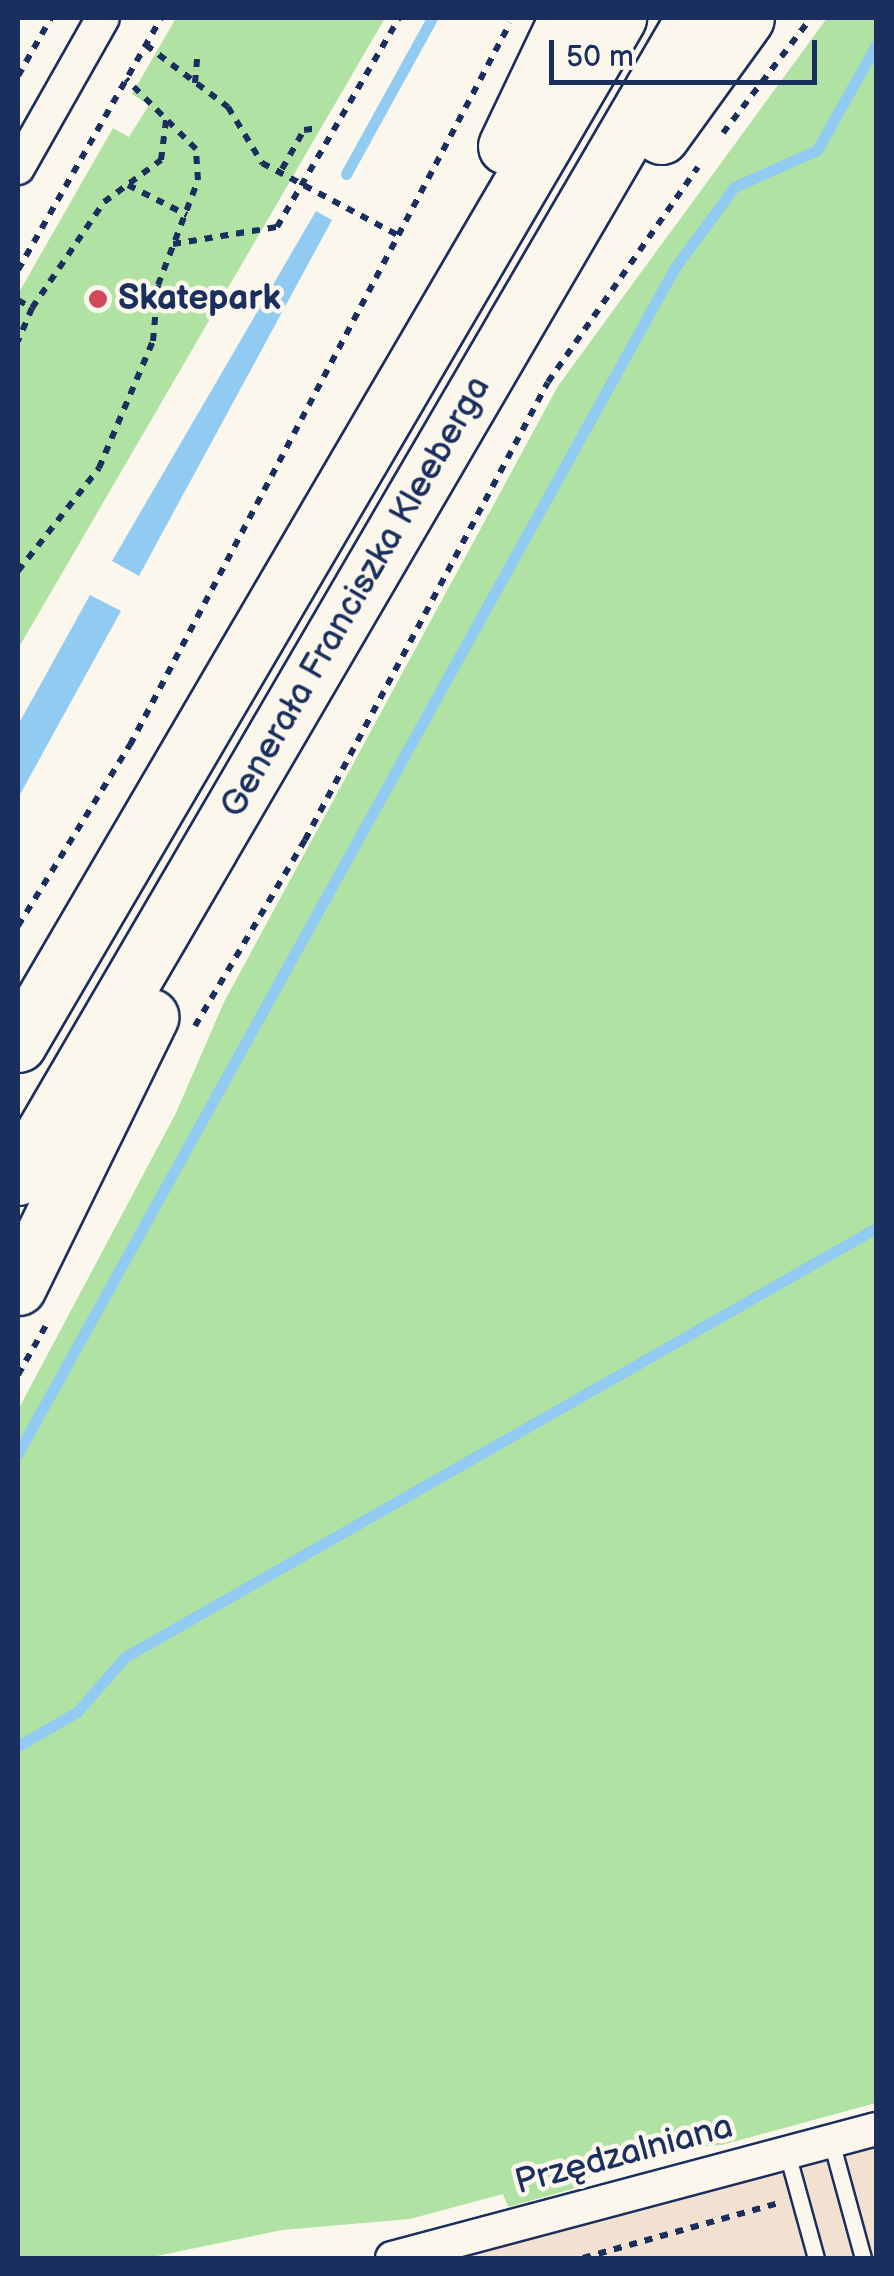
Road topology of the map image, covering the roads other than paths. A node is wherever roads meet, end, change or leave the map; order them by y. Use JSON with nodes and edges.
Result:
{"nodes":[{"id":1,"x":103,"y":18,"type":"edge"},
{"id":2,"x":567,"y":18,"type":"edge"},
{"id":3,"x":618,"y":18,"type":"edge"},
{"id":4,"x":694,"y":18,"type":"edge"},
{"id":5,"x":746,"y":18,"type":"edge"},
{"id":6,"x":18,"y":168,"type":"edge"},
{"id":7,"x":528,"y":302,"type":"junction"},
{"id":8,"x":428,"y":342,"type":"junction"},
{"id":9,"x":264,"y":753,"type":"junction"},
{"id":10,"x":78,"y":940,"type":"junction"},
{"id":11,"x":18,"y":1011,"type":"edge"},
{"id":12,"x":18,"y":1044,"type":"edge"},
{"id":13,"x":18,"y":1177,"type":"edge"},
{"id":14,"x":35,"y":1301,"type":"edge"},
{"id":15,"x":876,"y":2128,"type":"edge"},
{"id":16,"x":831,"y":2141,"type":"junction"},
{"id":17,"x":787,"y":2153,"type":"junction"},
{"id":18,"x":434,"y":2253,"type":"edge"},
{"id":19,"x":392,"y":2258,"type":"edge"},
{"id":20,"x":816,"y":2258,"type":"edge"},
{"id":21,"x":864,"y":2258,"type":"edge"}],
"edges":[{"from":1,"to":6,"type":"street"},
{"from":2,"to":8,"type":"highway"},
{"from":3,"to":8,"type":"highway","name":"Generała Franciszka Kleeberga"},
{"from":4,"to":7,"type":"highway","name":"Generała Franciszka Kleeberga"},
{"from":5,"to":7,"type":"highway"},
{"from":7,"to":9,"type":"highway","name":"Generała Franciszka Kleeberga"},
{"from":8,"to":10,"type":"highway","name":"Generała Franciszka Kleeberga"},
{"from":9,"to":13,"type":"highway","name":"Generała Franciszka Kleeberga"},
{"from":9,"to":14,"type":"highway"},
{"from":10,"to":11,"type":"highway"},
{"from":10,"to":12,"type":"highway","name":"Generała Franciszka Kleeberga"},
{"from":15,"to":16,"type":"street","name":"Przędzalniana"},
{"from":16,"to":17,"type":"street","name":"Przędzalniana"},
{"from":16,"to":21,"type":"lane"},
{"from":17,"to":18,"type":"street","name":"Przędzalniana"},
{"from":17,"to":20,"type":"lane"},
{"from":18,"to":19,"type":"street","name":"Przędzalniana"}]}
